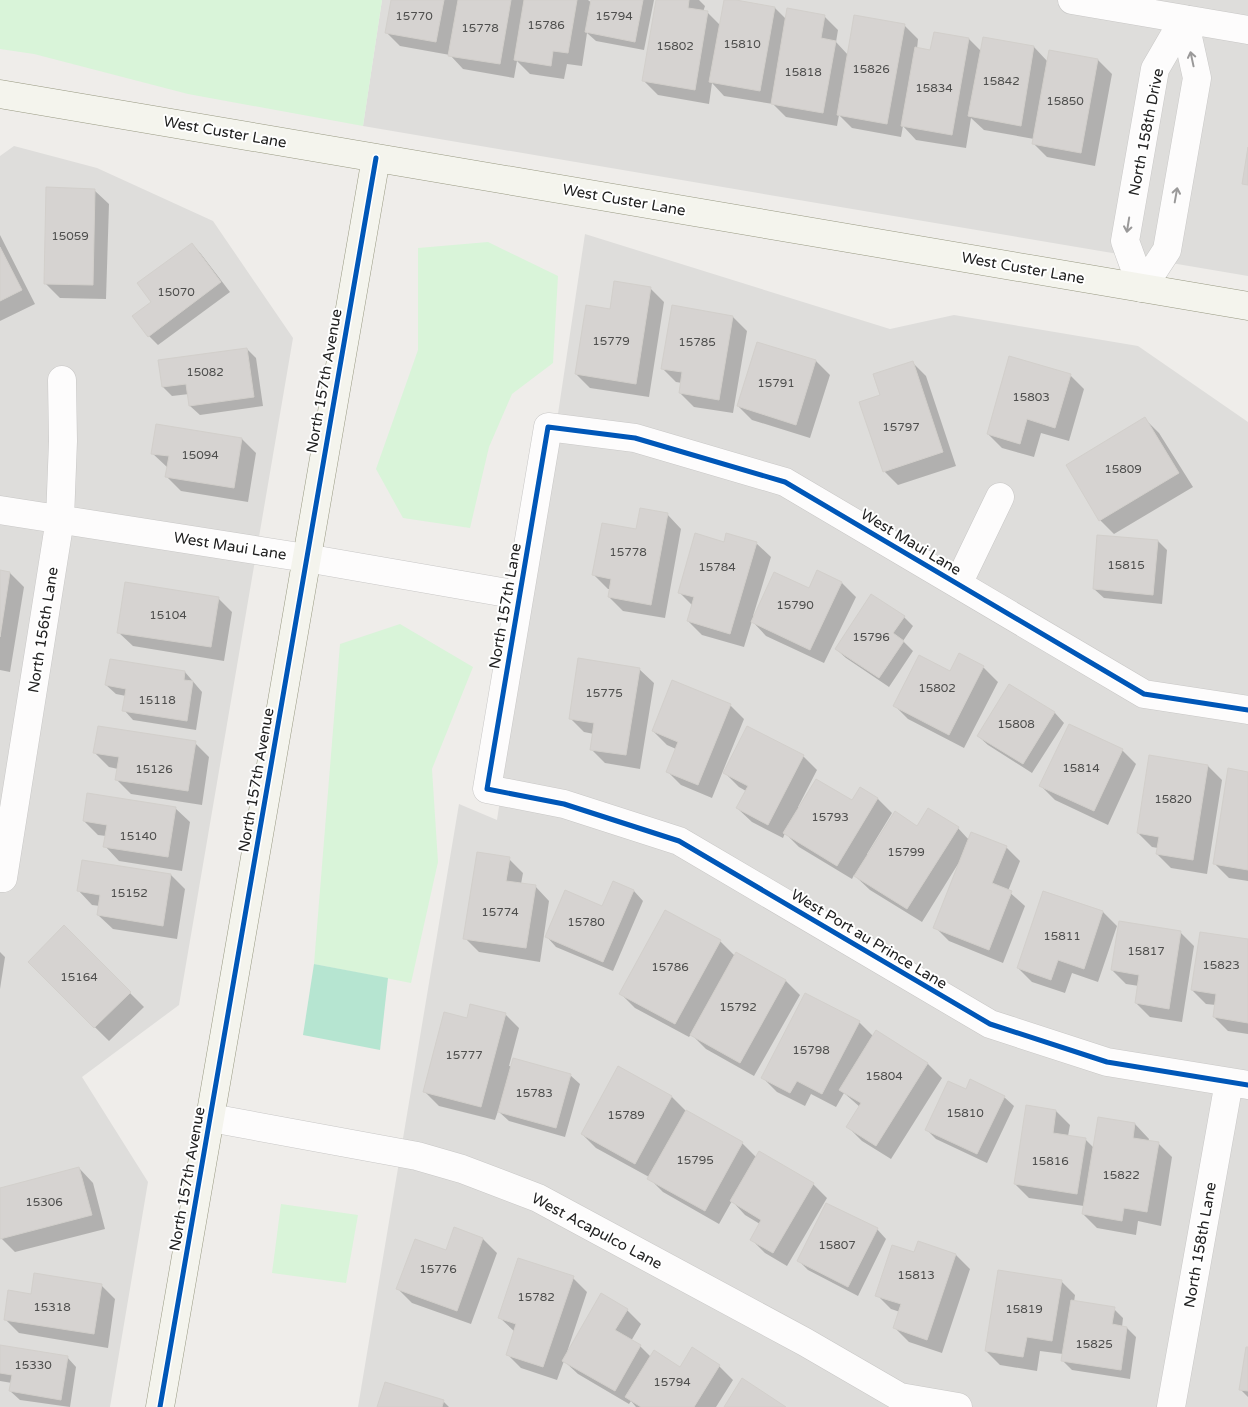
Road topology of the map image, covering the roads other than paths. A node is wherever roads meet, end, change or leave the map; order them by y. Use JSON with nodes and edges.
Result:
{"nodes":[{"id":1,"x":1072,"y":0,"type":"edge"},
{"id":2,"x":1184,"y":19,"type":"junction"},
{"id":3,"x":1248,"y":30,"type":"edge"},
{"id":4,"x":0,"y":94,"type":"edge"},
{"id":5,"x":1144,"y":129,"type":"junction"},
{"id":6,"x":1186,"y":137,"type":"junction"},
{"id":7,"x":376,"y":158,"type":"junction"},
{"id":8,"x":1142,"y":288,"type":"junction"},
{"id":9,"x":1248,"y":306,"type":"edge"},
{"id":10,"x":62,"y":380,"type":"dead end"},
{"id":11,"x":548,"y":427,"type":"joint"},
{"id":12,"x":1000,"y":497,"type":"dead end"},
{"id":13,"x":0,"y":510,"type":"edge"},
{"id":14,"x":60,"y":519,"type":"junction"},
{"id":15,"x":306,"y":558,"type":"junction"},
{"id":16,"x":958,"y":584,"type":"junction"},
{"id":17,"x":519,"y":595,"type":"junction"},
{"id":18,"x":1248,"y":710,"type":"edge"},
{"id":19,"x":486,"y":788,"type":"joint"},
{"id":20,"x":2,"y":878,"type":"edge"},
{"id":21,"x":1238,"y":1084,"type":"edge"},
{"id":22,"x":211,"y":1118,"type":"junction"},
{"id":23,"x":160,"y":1407,"type":"edge"},
{"id":24,"x":958,"y":1407,"type":"edge"},
{"id":25,"x":1170,"y":1407,"type":"edge"}],
"edges":[{"from":1,"to":2,"type":"street"},
{"from":2,"to":3,"type":"street"},
{"from":2,"to":5,"type":"street","name":"North 158th Drive"},
{"from":6,"to":2,"type":"street","one_way":true},
{"from":4,"to":7,"type":"street","name":"West Custer Lane"},
{"from":5,"to":6,"type":"street"},
{"from":5,"to":8,"type":"street","name":"North 158th Drive","one_way":true},
{"from":8,"to":6,"type":"street","one_way":true},
{"from":7,"to":8,"type":"street","name":"West Custer Lane"},
{"from":7,"to":15,"type":"street","name":"North 157th Avenue"},
{"from":8,"to":9,"type":"street","name":"West Custer Lane"},
{"from":10,"to":14,"type":"street","name":"North 156th Lane"},
{"from":11,"to":16,"type":"street","name":"West Maui Lane"},
{"from":11,"to":17,"type":"street","name":"North 157th Lane"},
{"from":12,"to":16,"type":"street","name":"West Maui Lane"},
{"from":13,"to":14,"type":"street","name":"West Maui Lane"},
{"from":14,"to":15,"type":"street","name":"West Maui Lane"},
{"from":14,"to":20,"type":"street","name":"North 156th Lane"},
{"from":15,"to":17,"type":"street","name":"West Maui Lane"},
{"from":15,"to":22,"type":"street","name":"North 157th Avenue"},
{"from":16,"to":18,"type":"street","name":"West Maui Lane"},
{"from":17,"to":19,"type":"street","name":"North 157th Lane"},
{"from":19,"to":21,"type":"street","name":"West Port au Prince Lane"},
{"from":21,"to":25,"type":"street","name":"North 158th Lane"},
{"from":22,"to":23,"type":"street","name":"North 157th Avenue"},
{"from":22,"to":24,"type":"street","name":"West Acapulco Lane"}]}
